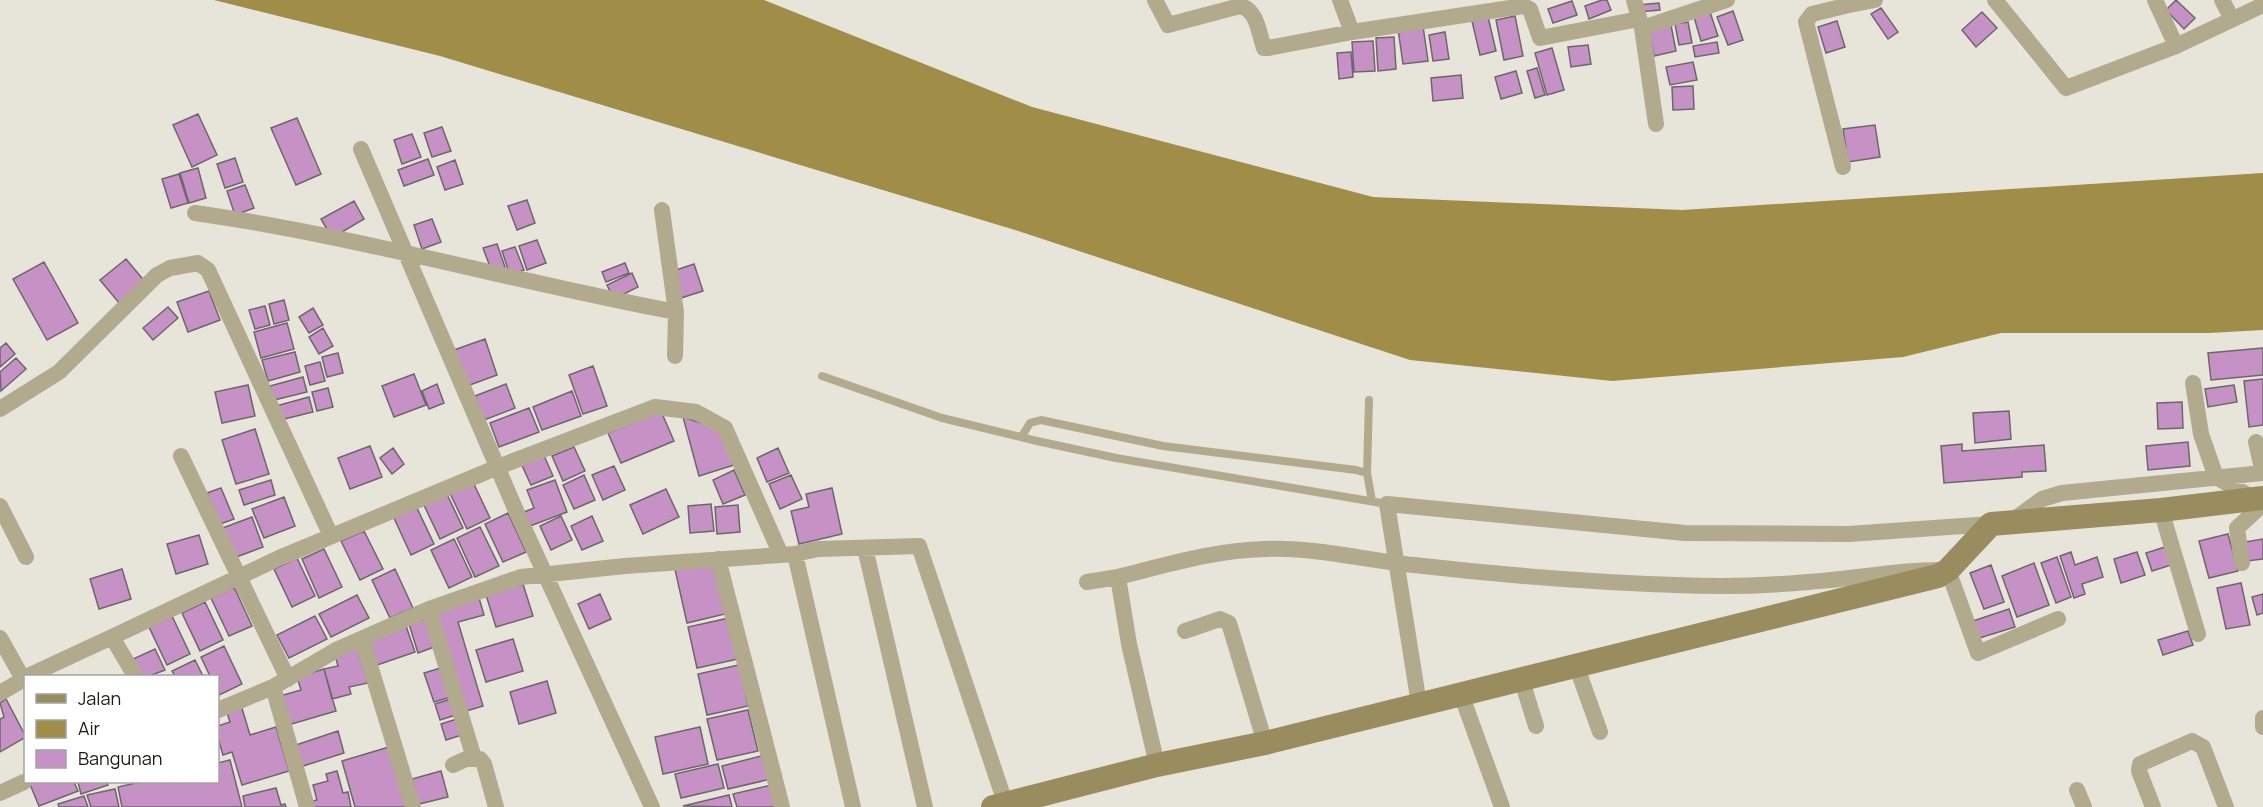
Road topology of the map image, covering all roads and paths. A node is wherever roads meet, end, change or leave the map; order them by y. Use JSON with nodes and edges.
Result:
{"nodes":[{"id":1,"x":1155,"y":0,"type":"edge"},
{"id":2,"x":1340,"y":0,"type":"edge"},
{"id":3,"x":1634,"y":0,"type":"edge"},
{"id":4,"x":1727,"y":0,"type":"edge"},
{"id":5,"x":1875,"y":0,"type":"edge"},
{"id":6,"x":1995,"y":0,"type":"edge"},
{"id":7,"x":2155,"y":0,"type":"edge"},
{"id":8,"x":2222,"y":0,"type":"edge"},
{"id":9,"x":1848,"y":3,"type":"edge"},
{"id":10,"x":2263,"y":5,"type":"edge"},
{"id":11,"x":2232,"y":19,"type":"junction"},
{"id":12,"x":1641,"y":23,"type":"junction"},
{"id":13,"x":1352,"y":32,"type":"junction"},
{"id":14,"x":2176,"y":46,"type":"junction"},
{"id":15,"x":1656,"y":124,"type":"dead end"},
{"id":16,"x":361,"y":150,"type":"dead end"},
{"id":17,"x":1843,"y":167,"type":"dead end"},
{"id":18,"x":662,"y":210,"type":"dead end"},
{"id":19,"x":195,"y":213,"type":"dead end"},
{"id":20,"x":405,"y":253,"type":"junction"},
{"id":21,"x":676,"y":312,"type":"junction"},
{"id":22,"x":675,"y":356,"type":"dead end"},
{"id":23,"x":822,"y":376,"type":"dead end"},
{"id":24,"x":2193,"y":384,"type":"dead end"},
{"id":25,"x":1369,"y":400,"type":"dead end"},
{"id":26,"x":0,"y":409,"type":"edge"},
{"id":27,"x":1022,"y":436,"type":"junction"},
{"id":28,"x":2256,"y":442,"type":"dead end"},
{"id":29,"x":181,"y":456,"type":"dead end"},
{"id":30,"x":498,"y":467,"type":"junction"},
{"id":31,"x":1367,"y":473,"type":"junction"},
{"id":32,"x":2263,"y":473,"type":"edge"},
{"id":33,"x":2216,"y":477,"type":"junction"},
{"id":34,"x":2260,"y":500,"type":"edge"},
{"id":35,"x":1379,"y":502,"type":"junction"},
{"id":36,"x":0,"y":506,"type":"edge"},
{"id":37,"x":2161,"y":510,"type":"junction"},
{"id":38,"x":2002,"y":523,"type":"junction"},
{"id":39,"x":331,"y":536,"type":"junction"},
{"id":40,"x":865,"y":548,"type":"junction"},
{"id":41,"x":788,"y":555,"type":"junction"},
{"id":42,"x":26,"y":557,"type":"dead end"},
{"id":43,"x":1959,"y":558,"type":"junction"},
{"id":44,"x":718,"y":559,"type":"junction"},
{"id":45,"x":1396,"y":563,"type":"junction"},
{"id":46,"x":2242,"y":563,"type":"dead end"},
{"id":47,"x":547,"y":573,"type":"junction"},
{"id":48,"x":1118,"y":577,"type":"junction"},
{"id":49,"x":238,"y":578,"type":"junction"},
{"id":50,"x":1087,"y":582,"type":"dead end"},
{"id":51,"x":429,"y":609,"type":"junction"},
{"id":52,"x":2058,"y":619,"type":"dead end"},
{"id":53,"x":1185,"y":631,"type":"dead end"},
{"id":54,"x":2198,"y":634,"type":"dead end"},
{"id":55,"x":0,"y":638,"type":"edge"},
{"id":56,"x":112,"y":638,"type":"junction"},
{"id":57,"x":362,"y":639,"type":"junction"},
{"id":58,"x":1576,"y":665,"type":"junction"},
{"id":59,"x":32,"y":675,"type":"edge"},
{"id":60,"x":134,"y":675,"type":"edge"},
{"id":61,"x":24,"y":676,"type":"edge"},
{"id":62,"x":1521,"y":678,"type":"junction"},
{"id":63,"x":24,"y":679,"type":"edge"},
{"id":64,"x":280,"y":683,"type":"junction"},
{"id":65,"x":0,"y":693,"type":"edge"},
{"id":66,"x":1461,"y":694,"type":"junction"},
{"id":67,"x":1419,"y":704,"type":"junction"},
{"id":68,"x":219,"y":710,"type":"edge"},
{"id":69,"x":2263,"y":718,"type":"edge"},
{"id":70,"x":1536,"y":726,"type":"dead end"},
{"id":71,"x":2263,"y":727,"type":"edge"},
{"id":72,"x":1600,"y":732,"type":"dead end"},
{"id":73,"x":1265,"y":743,"type":"junction"},
{"id":74,"x":474,"y":758,"type":"junction"},
{"id":75,"x":453,"y":765,"type":"dead end"},
{"id":76,"x":1157,"y":765,"type":"junction"},
{"id":77,"x":24,"y":782,"type":"edge"},
{"id":78,"x":2077,"y":790,"type":"dead end"},
{"id":79,"x":0,"y":793,"type":"edge"},
{"id":80,"x":999,"y":806,"type":"edge"},
{"id":81,"x":307,"y":807,"type":"edge"},
{"id":82,"x":413,"y":807,"type":"edge"},
{"id":83,"x":496,"y":807,"type":"edge"},
{"id":84,"x":652,"y":807,"type":"edge"},
{"id":85,"x":782,"y":807,"type":"edge"},
{"id":86,"x":853,"y":807,"type":"edge"},
{"id":87,"x":925,"y":807,"type":"edge"},
{"id":88,"x":1502,"y":807,"type":"edge"},
{"id":89,"x":2084,"y":807,"type":"edge"},
{"id":90,"x":2153,"y":807,"type":"edge"},
{"id":91,"x":2226,"y":807,"type":"edge"}],
"edges":[{"from":1,"to":13,"type":"street"},
{"from":2,"to":13,"type":"street"},
{"from":3,"to":12,"type":"street"},
{"from":4,"to":12,"type":"street"},
{"from":5,"to":9,"type":"street"},
{"from":6,"to":14,"type":"street"},
{"from":7,"to":14,"type":"street"},
{"from":8,"to":11,"type":"street"},
{"from":9,"to":17,"type":"street"},
{"from":10,"to":11,"type":"street"},
{"from":11,"to":14,"type":"street"},
{"from":12,"to":13,"type":"street"},
{"from":12,"to":15,"type":"street"},
{"from":16,"to":20,"type":"street"},
{"from":18,"to":21,"type":"street"},
{"from":19,"to":20,"type":"street"},
{"from":20,"to":21,"type":"street"},
{"from":20,"to":30,"type":"street"},
{"from":21,"to":22,"type":"street"},
{"from":23,"to":27,"type":"lane"},
{"from":24,"to":33,"type":"street"},
{"from":25,"to":31,"type":"lane"},
{"from":26,"to":39,"type":"street"},
{"from":27,"to":31,"type":"lane"},
{"from":27,"to":35,"type":"lane"},
{"from":28,"to":32,"type":"street"},
{"from":29,"to":49,"type":"street"},
{"from":30,"to":39,"type":"street"},
{"from":30,"to":41,"type":"street"},
{"from":30,"to":47,"type":"street"},
{"from":31,"to":35,"type":"lane"},
{"from":32,"to":33,"type":"street"},
{"from":33,"to":34,"type":"street"},
{"from":33,"to":38,"type":"street"},
{"from":34,"to":37,"type":"street"},
{"from":34,"to":46,"type":"street"},
{"from":35,"to":38,"type":"street"},
{"from":35,"to":45,"type":"street"},
{"from":36,"to":42,"type":"street"},
{"from":37,"to":38,"type":"street"},
{"from":37,"to":54,"type":"street"},
{"from":38,"to":43,"type":"street"},
{"from":39,"to":49,"type":"street"},
{"from":40,"to":41,"type":"street"},
{"from":40,"to":80,"type":"street"},
{"from":40,"to":87,"type":"street"},
{"from":41,"to":44,"type":"street"},
{"from":41,"to":86,"type":"street"},
{"from":43,"to":45,"type":"street"},
{"from":43,"to":52,"type":"street"},
{"from":43,"to":58,"type":"street"},
{"from":44,"to":47,"type":"street"},
{"from":44,"to":85,"type":"street"},
{"from":45,"to":48,"type":"street"},
{"from":45,"to":67,"type":"street"},
{"from":47,"to":51,"type":"street"},
{"from":47,"to":84,"type":"street"},
{"from":48,"to":50,"type":"street"},
{"from":48,"to":76,"type":"street"},
{"from":49,"to":56,"type":"street"},
{"from":49,"to":64,"type":"street"},
{"from":51,"to":57,"type":"street"},
{"from":51,"to":74,"type":"street"},
{"from":53,"to":73,"type":"street"},
{"from":55,"to":61,"type":"street"},
{"from":56,"to":59,"type":"street"},
{"from":56,"to":60,"type":"street"},
{"from":57,"to":64,"type":"street"},
{"from":57,"to":82,"type":"street"},
{"from":58,"to":62,"type":"street"},
{"from":58,"to":72,"type":"street"},
{"from":62,"to":66,"type":"street"},
{"from":62,"to":70,"type":"street"},
{"from":63,"to":65,"type":"street"},
{"from":64,"to":68,"type":"street"},
{"from":64,"to":81,"type":"street"},
{"from":66,"to":67,"type":"street"},
{"from":66,"to":88,"type":"street"},
{"from":67,"to":73,"type":"street"},
{"from":69,"to":71,"type":"street"},
{"from":73,"to":76,"type":"street"},
{"from":74,"to":75,"type":"street"},
{"from":74,"to":83,"type":"street"},
{"from":76,"to":80,"type":"street"},
{"from":77,"to":79,"type":"street"},
{"from":78,"to":89,"type":"street"},
{"from":90,"to":91,"type":"street"}]}
